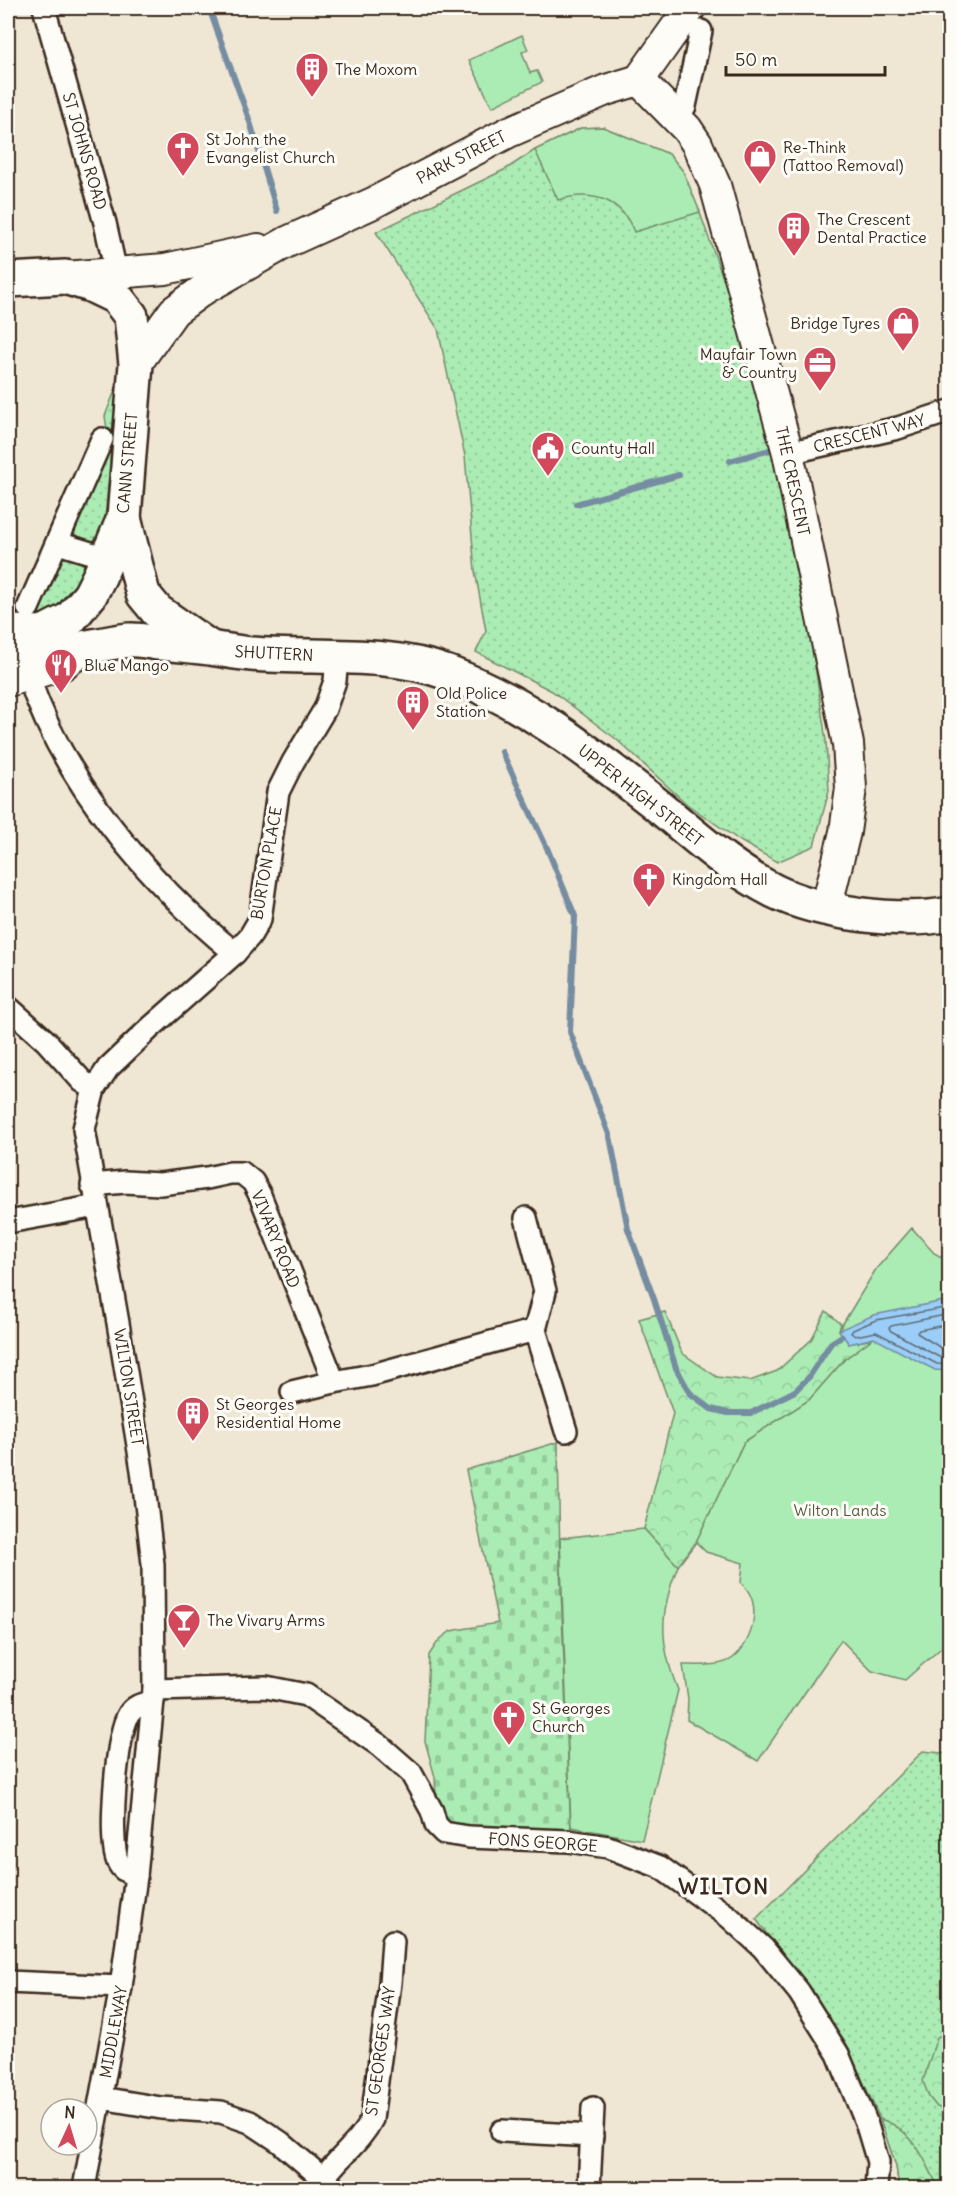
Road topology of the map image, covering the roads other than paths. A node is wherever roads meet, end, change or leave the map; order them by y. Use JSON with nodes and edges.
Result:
{"nodes":[{"id":1,"x":44,"y":8,"type":"edge"},
{"id":2,"x":696,"y":19,"type":"edge"},
{"id":3,"x":639,"y":80,"type":"junction"},
{"id":4,"x":678,"y":119,"type":"junction"},
{"id":5,"x":287,"y":242,"type":"junction"},
{"id":6,"x":8,"y":280,"type":"edge"},
{"id":7,"x":116,"y":285,"type":"junction"},
{"id":8,"x":136,"y":364,"type":"junction"},
{"id":9,"x":950,"y":411,"type":"edge"},
{"id":10,"x":102,"y":440,"type":"dead end"},
{"id":11,"x":788,"y":453,"type":"junction"},
{"id":12,"x":124,"y":518,"type":"junction"},
{"id":13,"x":58,"y":543,"type":"junction"},
{"id":14,"x":107,"y":558,"type":"junction"},
{"id":15,"x":18,"y":620,"type":"edge"},
{"id":16,"x":211,"y":648,"type":"junction"},
{"id":17,"x":84,"y":649,"type":"junction"},
{"id":18,"x":337,"y":656,"type":"junction"},
{"id":19,"x":14,"y":670,"type":"edge"},
{"id":20,"x":826,"y":909,"type":"junction"},
{"id":21,"x":950,"y":914,"type":"edge"},
{"id":22,"x":235,"y":953,"type":"junction"},
{"id":23,"x":8,"y":1007,"type":"edge"},
{"id":24,"x":94,"y":1089,"type":"junction"},
{"id":25,"x":92,"y":1185,"type":"junction"},
{"id":26,"x":97,"y":1206,"type":"junction"},
{"id":27,"x":526,"y":1218,"type":"dead end"},
{"id":28,"x":8,"y":1222,"type":"edge"},
{"id":29,"x":535,"y":1330,"type":"junction"},
{"id":30,"x":334,"y":1382,"type":"junction"},
{"id":31,"x":292,"y":1392,"type":"dead end"},
{"id":32,"x":566,"y":1431,"type":"dead end"},
{"id":33,"x":153,"y":1696,"type":"junction"},
{"id":34,"x":136,"y":1876,"type":"junction"},
{"id":35,"x":393,"y":1941,"type":"dead end"},
{"id":36,"x":8,"y":1982,"type":"edge"},
{"id":37,"x":121,"y":1987,"type":"junction"},
{"id":38,"x":101,"y":2098,"type":"junction"},
{"id":39,"x":593,"y":2108,"type":"dead end"},
{"id":40,"x":502,"y":2131,"type":"dead end"},
{"id":41,"x":592,"y":2136,"type":"junction"},
{"id":42,"x":329,"y":2184,"type":"edge"},
{"id":43,"x":84,"y":2188,"type":"edge"},
{"id":44,"x":589,"y":2188,"type":"edge"},
{"id":45,"x":876,"y":2188,"type":"edge"}],
"edges":[{"from":1,"to":7,"type":"street","name":"ST JOHNS ROAD"},
{"from":2,"to":3,"type":"street"},
{"from":2,"to":4,"type":"street"},
{"from":3,"to":4,"type":"street","name":"THE CRESCENT"},
{"from":3,"to":5,"type":"street","name":"PARK STREET"},
{"from":4,"to":11,"type":"street","name":"THE CRESCENT"},
{"from":5,"to":7,"type":"street","name":"PARK STREET"},
{"from":5,"to":8,"type":"street","name":"PARK STREET"},
{"from":6,"to":7,"type":"main road"},
{"from":7,"to":8,"type":"main road","name":"CANN STREET"},
{"from":8,"to":12,"type":"main road","name":"CANN STREET"},
{"from":9,"to":11,"type":"street","name":"CRESCENT WAY"},
{"from":10,"to":13,"type":"street","name":"CANN STREET"},
{"from":11,"to":20,"type":"street","name":"THE CRESCENT"},
{"from":12,"to":14,"type":"main road","name":"CANN STREET"},
{"from":12,"to":16,"type":"main road"},
{"from":12,"to":17,"type":"main road"},
{"from":13,"to":14,"type":"street"},
{"from":13,"to":15,"type":"street","name":"CANN STREET"},
{"from":14,"to":15,"type":"main road","name":"CANN STREET"},
{"from":16,"to":17,"type":"main road","name":"SHUTTERN"},
{"from":16,"to":18,"type":"main road","name":"SHUTTERN"},
{"from":17,"to":19,"type":"main road","name":"SHUTTERN"},
{"from":18,"to":20,"type":"main road","name":"UPPER HIGH STREET"},
{"from":18,"to":22,"type":"street","name":"BURTON PLACE"},
{"from":19,"to":22,"type":"street"},
{"from":20,"to":21,"type":"main road","name":"UPPER HIGH STREET"},
{"from":22,"to":24,"type":"street","name":"BURTON PLACE"},
{"from":23,"to":24,"type":"street"},
{"from":24,"to":25,"type":"street","name":"WILTON STREET"},
{"from":25,"to":26,"type":"street","name":"WILTON STREET"},
{"from":25,"to":30,"type":"street","name":"VIVARY ROAD"},
{"from":26,"to":28,"type":"street"},
{"from":26,"to":33,"type":"street","name":"WILTON STREET"},
{"from":27,"to":29,"type":"street"},
{"from":29,"to":30,"type":"street"},
{"from":29,"to":32,"type":"street"},
{"from":30,"to":31,"type":"street"},
{"from":33,"to":34,"type":"street","name":"MIDDLEWAY"},
{"from":33,"to":34,"type":"street"},
{"from":33,"to":45,"type":"street","name":"FONS GEORGE"},
{"from":34,"to":37,"type":"street","name":"MIDDLEWAY"},
{"from":35,"to":42,"type":"street","name":"ST GEORGES WAY"},
{"from":36,"to":37,"type":"street"},
{"from":37,"to":38,"type":"street","name":"MIDDLEWAY"},
{"from":38,"to":42,"type":"street"},
{"from":38,"to":43,"type":"street","name":"MIDDLEWAY"},
{"from":39,"to":41,"type":"street"},
{"from":40,"to":41,"type":"street"},
{"from":41,"to":44,"type":"street"}]}
